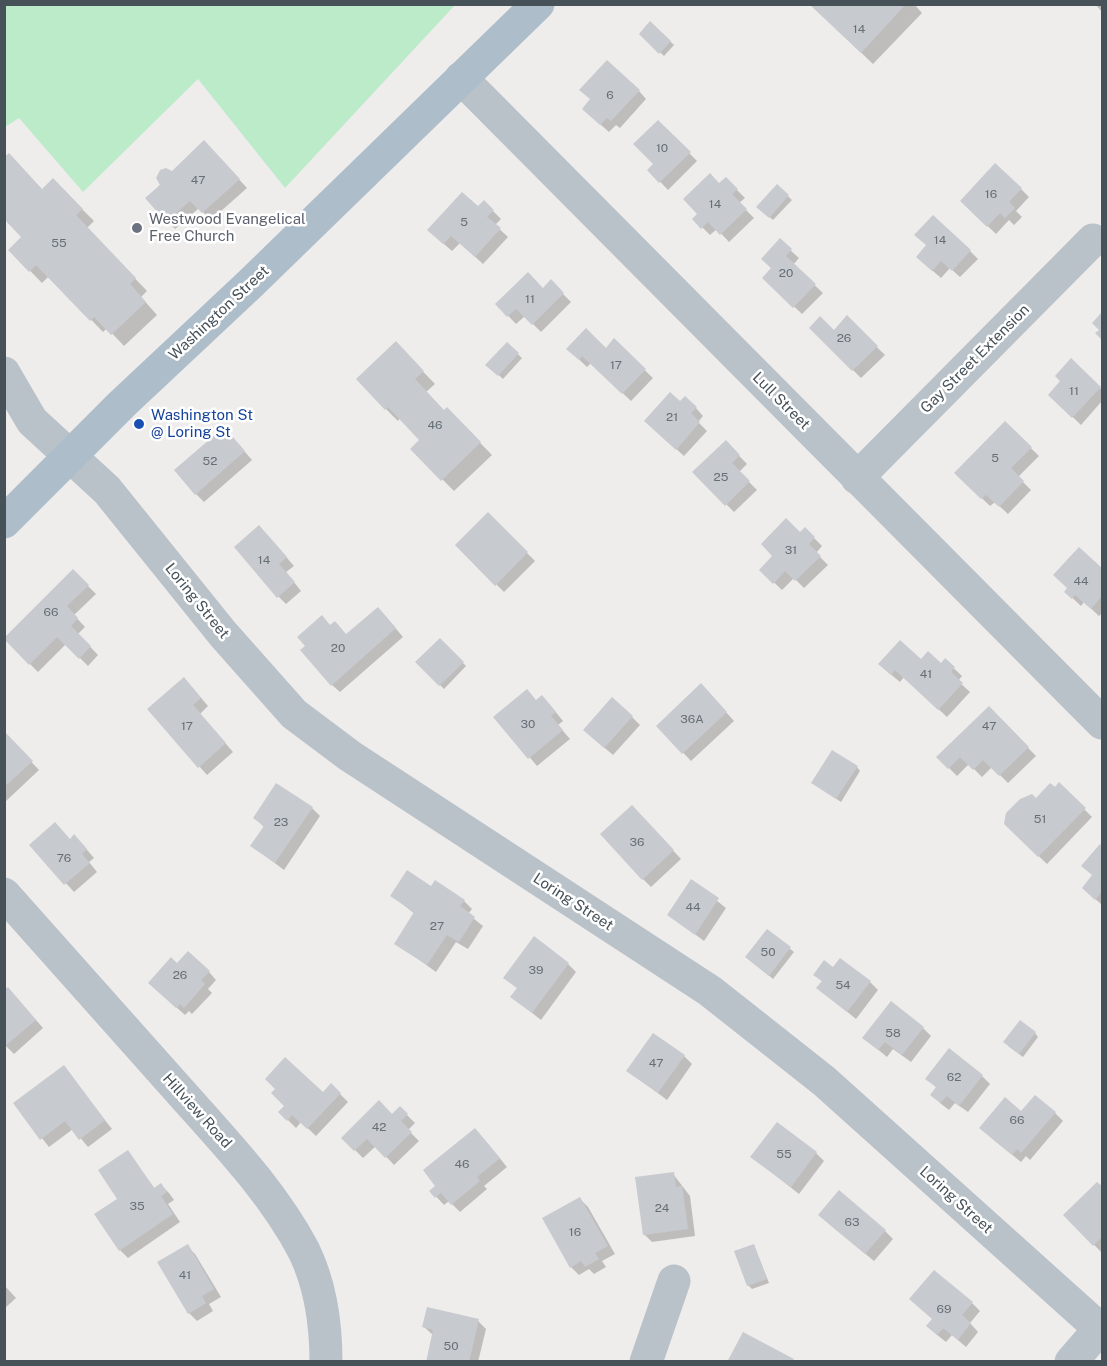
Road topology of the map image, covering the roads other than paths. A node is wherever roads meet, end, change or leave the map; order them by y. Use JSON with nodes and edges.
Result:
{"nodes":[{"id":1,"x":538,"y":4,"type":"edge"},
{"id":2,"x":461,"y":78,"type":"junction"},
{"id":3,"x":1093,"y":240,"type":"dead end"},
{"id":4,"x":4,"y":373,"type":"edge"},
{"id":5,"x":69,"y":457,"type":"junction"},
{"id":6,"x":857,"y":477,"type":"junction"},
{"id":7,"x":4,"y":522,"type":"edge"},
{"id":8,"x":1102,"y":723,"type":"edge"},
{"id":9,"x":4,"y":894,"type":"edge"},
{"id":10,"x":674,"y":1281,"type":"dead end"},
{"id":11,"x":1101,"y":1327,"type":"edge"},
{"id":12,"x":326,"y":1362,"type":"edge"},
{"id":13,"x":646,"y":1362,"type":"edge"},
{"id":14,"x":1071,"y":1362,"type":"edge"}],
"edges":[{"from":1,"to":2,"type":"main road","name":"Washington Street"},
{"from":2,"to":5,"type":"main road","name":"Washington Street"},
{"from":2,"to":6,"type":"street","name":"Lull Street"},
{"from":3,"to":6,"type":"street","name":"Gay Street Extension"},
{"from":4,"to":5,"type":"street","name":"Loring Street"},
{"from":5,"to":7,"type":"main road","name":"Washington Street"},
{"from":5,"to":11,"type":"street","name":"Loring Street"},
{"from":6,"to":8,"type":"street","name":"Lull Street"},
{"from":9,"to":12,"type":"street","name":"Hillview Road"},
{"from":10,"to":13,"type":"street"},
{"from":11,"to":14,"type":"street"}]}
